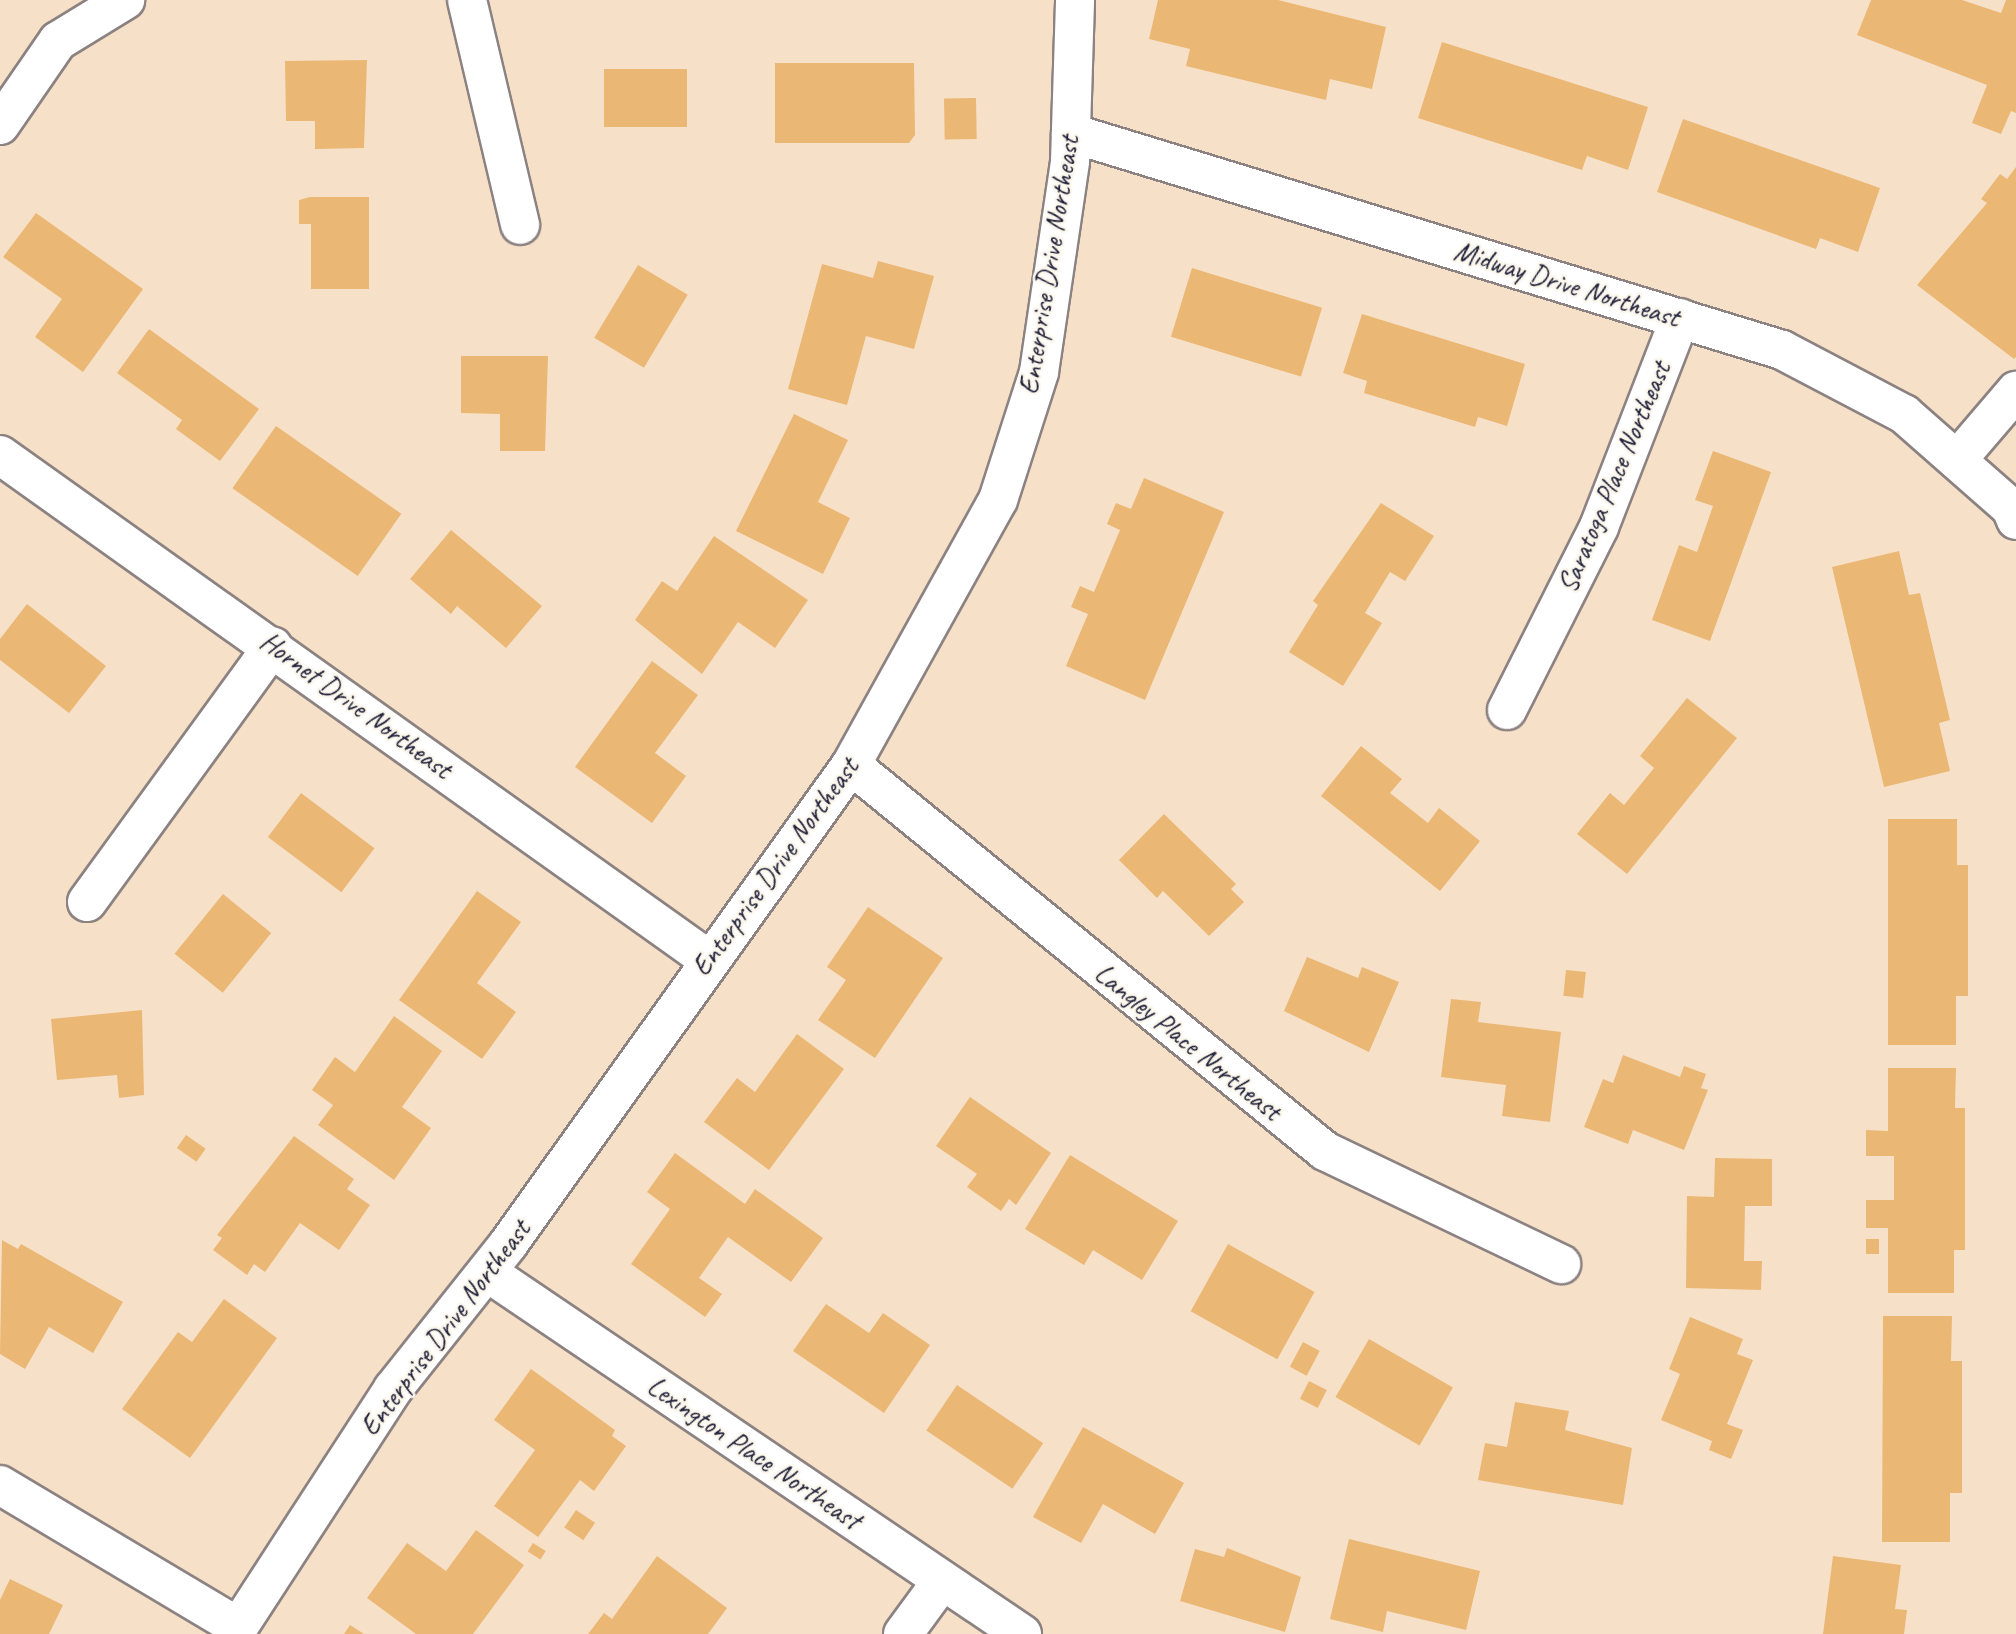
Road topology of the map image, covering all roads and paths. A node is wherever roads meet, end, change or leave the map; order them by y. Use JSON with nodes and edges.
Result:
{"nodes":[{"id":1,"x":125,"y":0,"type":"edge"},
{"id":2,"x":467,"y":0,"type":"edge"},
{"id":3,"x":1075,"y":0,"type":"edge"},
{"id":4,"x":0,"y":125,"type":"edge"},
{"id":5,"x":1071,"y":134,"type":"junction"},
{"id":6,"x":520,"y":225,"type":"dead end"},
{"id":7,"x":1680,"y":318,"type":"junction"},
{"id":8,"x":2016,"y":391,"type":"edge"},
{"id":9,"x":0,"y":455,"type":"edge"},
{"id":10,"x":1957,"y":460,"type":"junction"},
{"id":11,"x":2016,"y":520,"type":"edge"},
{"id":12,"x":274,"y":646,"type":"junction"},
{"id":13,"x":1507,"y":710,"type":"dead end"},
{"id":14,"x":851,"y":765,"type":"junction"},
{"id":15,"x":87,"y":902,"type":"dead end"},
{"id":16,"x":709,"y":960,"type":"junction"},
{"id":17,"x":1561,"y":1264,"type":"dead end"},
{"id":18,"x":486,"y":1272,"type":"junction"},
{"id":19,"x":0,"y":1485,"type":"edge"},
{"id":20,"x":942,"y":1581,"type":"junction"},
{"id":21,"x":236,"y":1630,"type":"edge"},
{"id":22,"x":902,"y":1634,"type":"edge"},
{"id":23,"x":1022,"y":1634,"type":"edge"}],
"edges":[{"from":1,"to":4,"type":"street"},
{"from":2,"to":6,"type":"street"},
{"from":3,"to":5,"type":"street","name":"Enterprise Drive Northeast"},
{"from":5,"to":7,"type":"street","name":"Midway Drive Northeast"},
{"from":5,"to":14,"type":"street","name":"Enterprise Drive Northeast"},
{"from":7,"to":10,"type":"street","name":"Midway Drive Northeast"},
{"from":7,"to":13,"type":"street","name":"Saratoga Place Northeast"},
{"from":8,"to":10,"type":"street"},
{"from":9,"to":12,"type":"street","name":"Hornet Drive Northeast"},
{"from":10,"to":11,"type":"street","name":"Midway Drive Northeast"},
{"from":12,"to":15,"type":"street"},
{"from":12,"to":16,"type":"street","name":"Hornet Drive Northeast"},
{"from":14,"to":16,"type":"street","name":"Enterprise Drive Northeast"},
{"from":14,"to":17,"type":"street","name":"Langley Place Northeast"},
{"from":16,"to":18,"type":"street","name":"Enterprise Drive Northeast"},
{"from":18,"to":20,"type":"street","name":"Lexington Place Northeast"},
{"from":18,"to":21,"type":"street","name":"Enterprise Drive Northeast"},
{"from":19,"to":21,"type":"street"},
{"from":20,"to":22,"type":"street"},
{"from":20,"to":23,"type":"street","name":"Lexington Place Northeast"}]}
